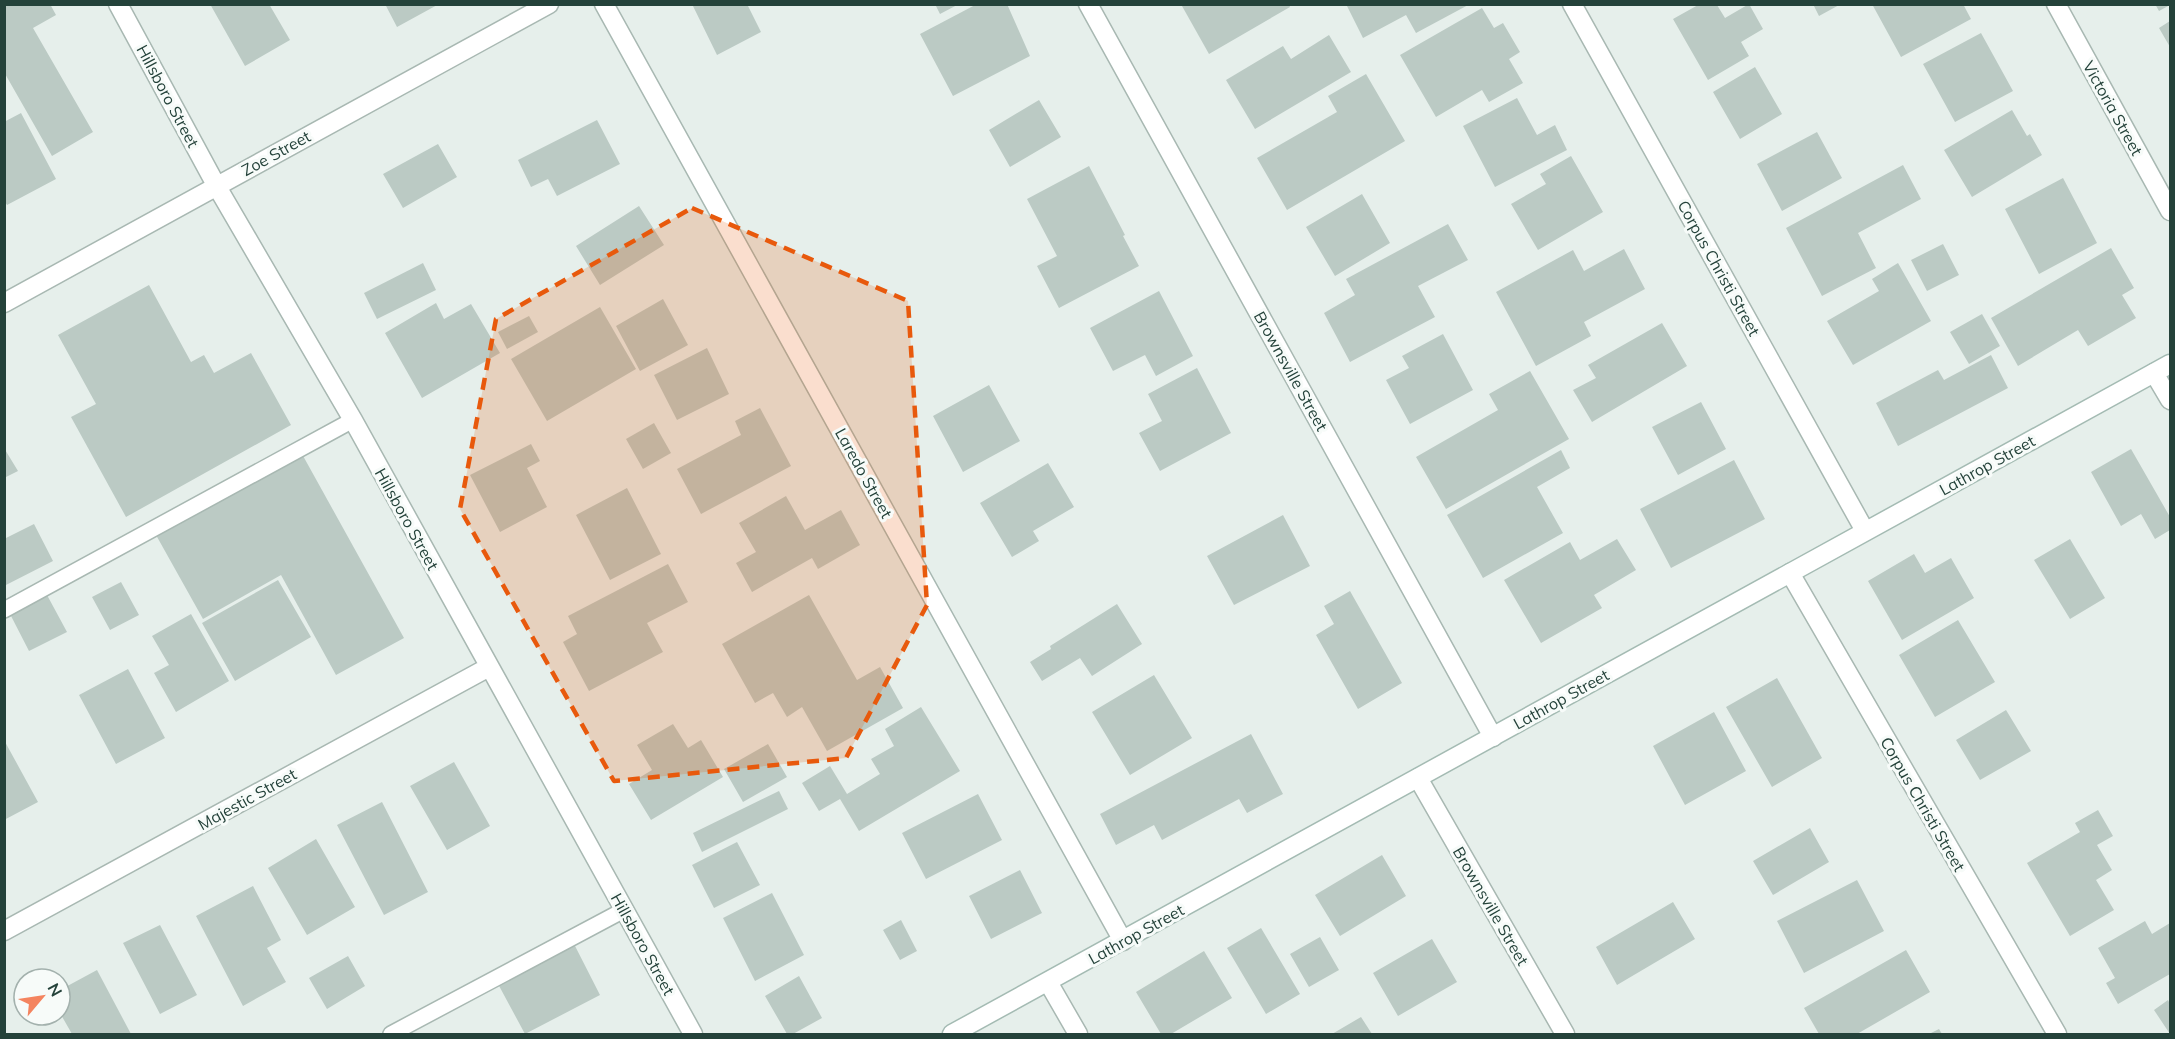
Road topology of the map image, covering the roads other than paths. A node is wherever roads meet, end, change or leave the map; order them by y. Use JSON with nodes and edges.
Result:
{"nodes":[{"id":1,"x":118,"y":4,"type":"edge"},
{"id":2,"x":549,"y":4,"type":"edge"},
{"id":3,"x":604,"y":4,"type":"edge"},
{"id":4,"x":1088,"y":4,"type":"edge"},
{"id":5,"x":1572,"y":4,"type":"edge"},
{"id":6,"x":2056,"y":4,"type":"edge"},
{"id":7,"x":216,"y":185,"type":"junction"},
{"id":8,"x":2170,"y":211,"type":"edge"},
{"id":9,"x":4,"y":303,"type":"edge"},
{"id":10,"x":2162,"y":368,"type":"edge"},
{"id":11,"x":2170,"y":400,"type":"edge"},
{"id":12,"x":353,"y":420,"type":"junction"},
{"id":13,"x":1865,"y":531,"type":"junction"},
{"id":14,"x":1790,"y":573,"type":"junction"},
{"id":15,"x":4,"y":610,"type":"edge"},
{"id":16,"x":489,"y":667,"type":"junction"},
{"id":17,"x":1493,"y":737,"type":"junction"},
{"id":18,"x":1418,"y":778,"type":"junction"},
{"id":19,"x":624,"y":910,"type":"junction"},
{"id":20,"x":4,"y":931,"type":"edge"},
{"id":21,"x":1123,"y":940,"type":"junction"},
{"id":22,"x":1047,"y":982,"type":"junction"},
{"id":23,"x":391,"y":1035,"type":"edge"},
{"id":24,"x":693,"y":1035,"type":"edge"},
{"id":25,"x":952,"y":1035,"type":"edge"},
{"id":26,"x":1078,"y":1035,"type":"edge"},
{"id":27,"x":1565,"y":1035,"type":"edge"},
{"id":28,"x":2056,"y":1035,"type":"edge"}],
"edges":[{"from":1,"to":7,"type":"street","name":"Hillsboro Street"},
{"from":2,"to":7,"type":"street","name":"Zoe Street"},
{"from":3,"to":21,"type":"street","name":"Laredo Street"},
{"from":4,"to":17,"type":"street","name":"Brownsville Street"},
{"from":5,"to":13,"type":"street","name":"Corpus Christi Street"},
{"from":6,"to":8,"type":"street","name":"Victoria Street"},
{"from":7,"to":9,"type":"street","name":"Zoe Street"},
{"from":7,"to":12,"type":"street","name":"Hillsboro Street"},
{"from":10,"to":11,"type":"street"},
{"from":10,"to":13,"type":"street","name":"Lathrop Street"},
{"from":12,"to":15,"type":"lane"},
{"from":12,"to":16,"type":"street","name":"Hillsboro Street"},
{"from":13,"to":14,"type":"street","name":"Lathrop Street"},
{"from":14,"to":17,"type":"street","name":"Lathrop Street"},
{"from":14,"to":28,"type":"street","name":"Corpus Christi Street"},
{"from":16,"to":19,"type":"street","name":"Hillsboro Street"},
{"from":16,"to":20,"type":"street","name":"Majestic Street"},
{"from":17,"to":18,"type":"street","name":"Lathrop Street"},
{"from":18,"to":21,"type":"street","name":"Lathrop Street"},
{"from":18,"to":27,"type":"street","name":"Brownsville Street"},
{"from":19,"to":23,"type":"lane"},
{"from":19,"to":24,"type":"street","name":"Hillsboro Street"},
{"from":21,"to":22,"type":"street","name":"Lathrop Street"},
{"from":22,"to":25,"type":"street","name":"Lathrop Street"},
{"from":22,"to":26,"type":"street"}]}
